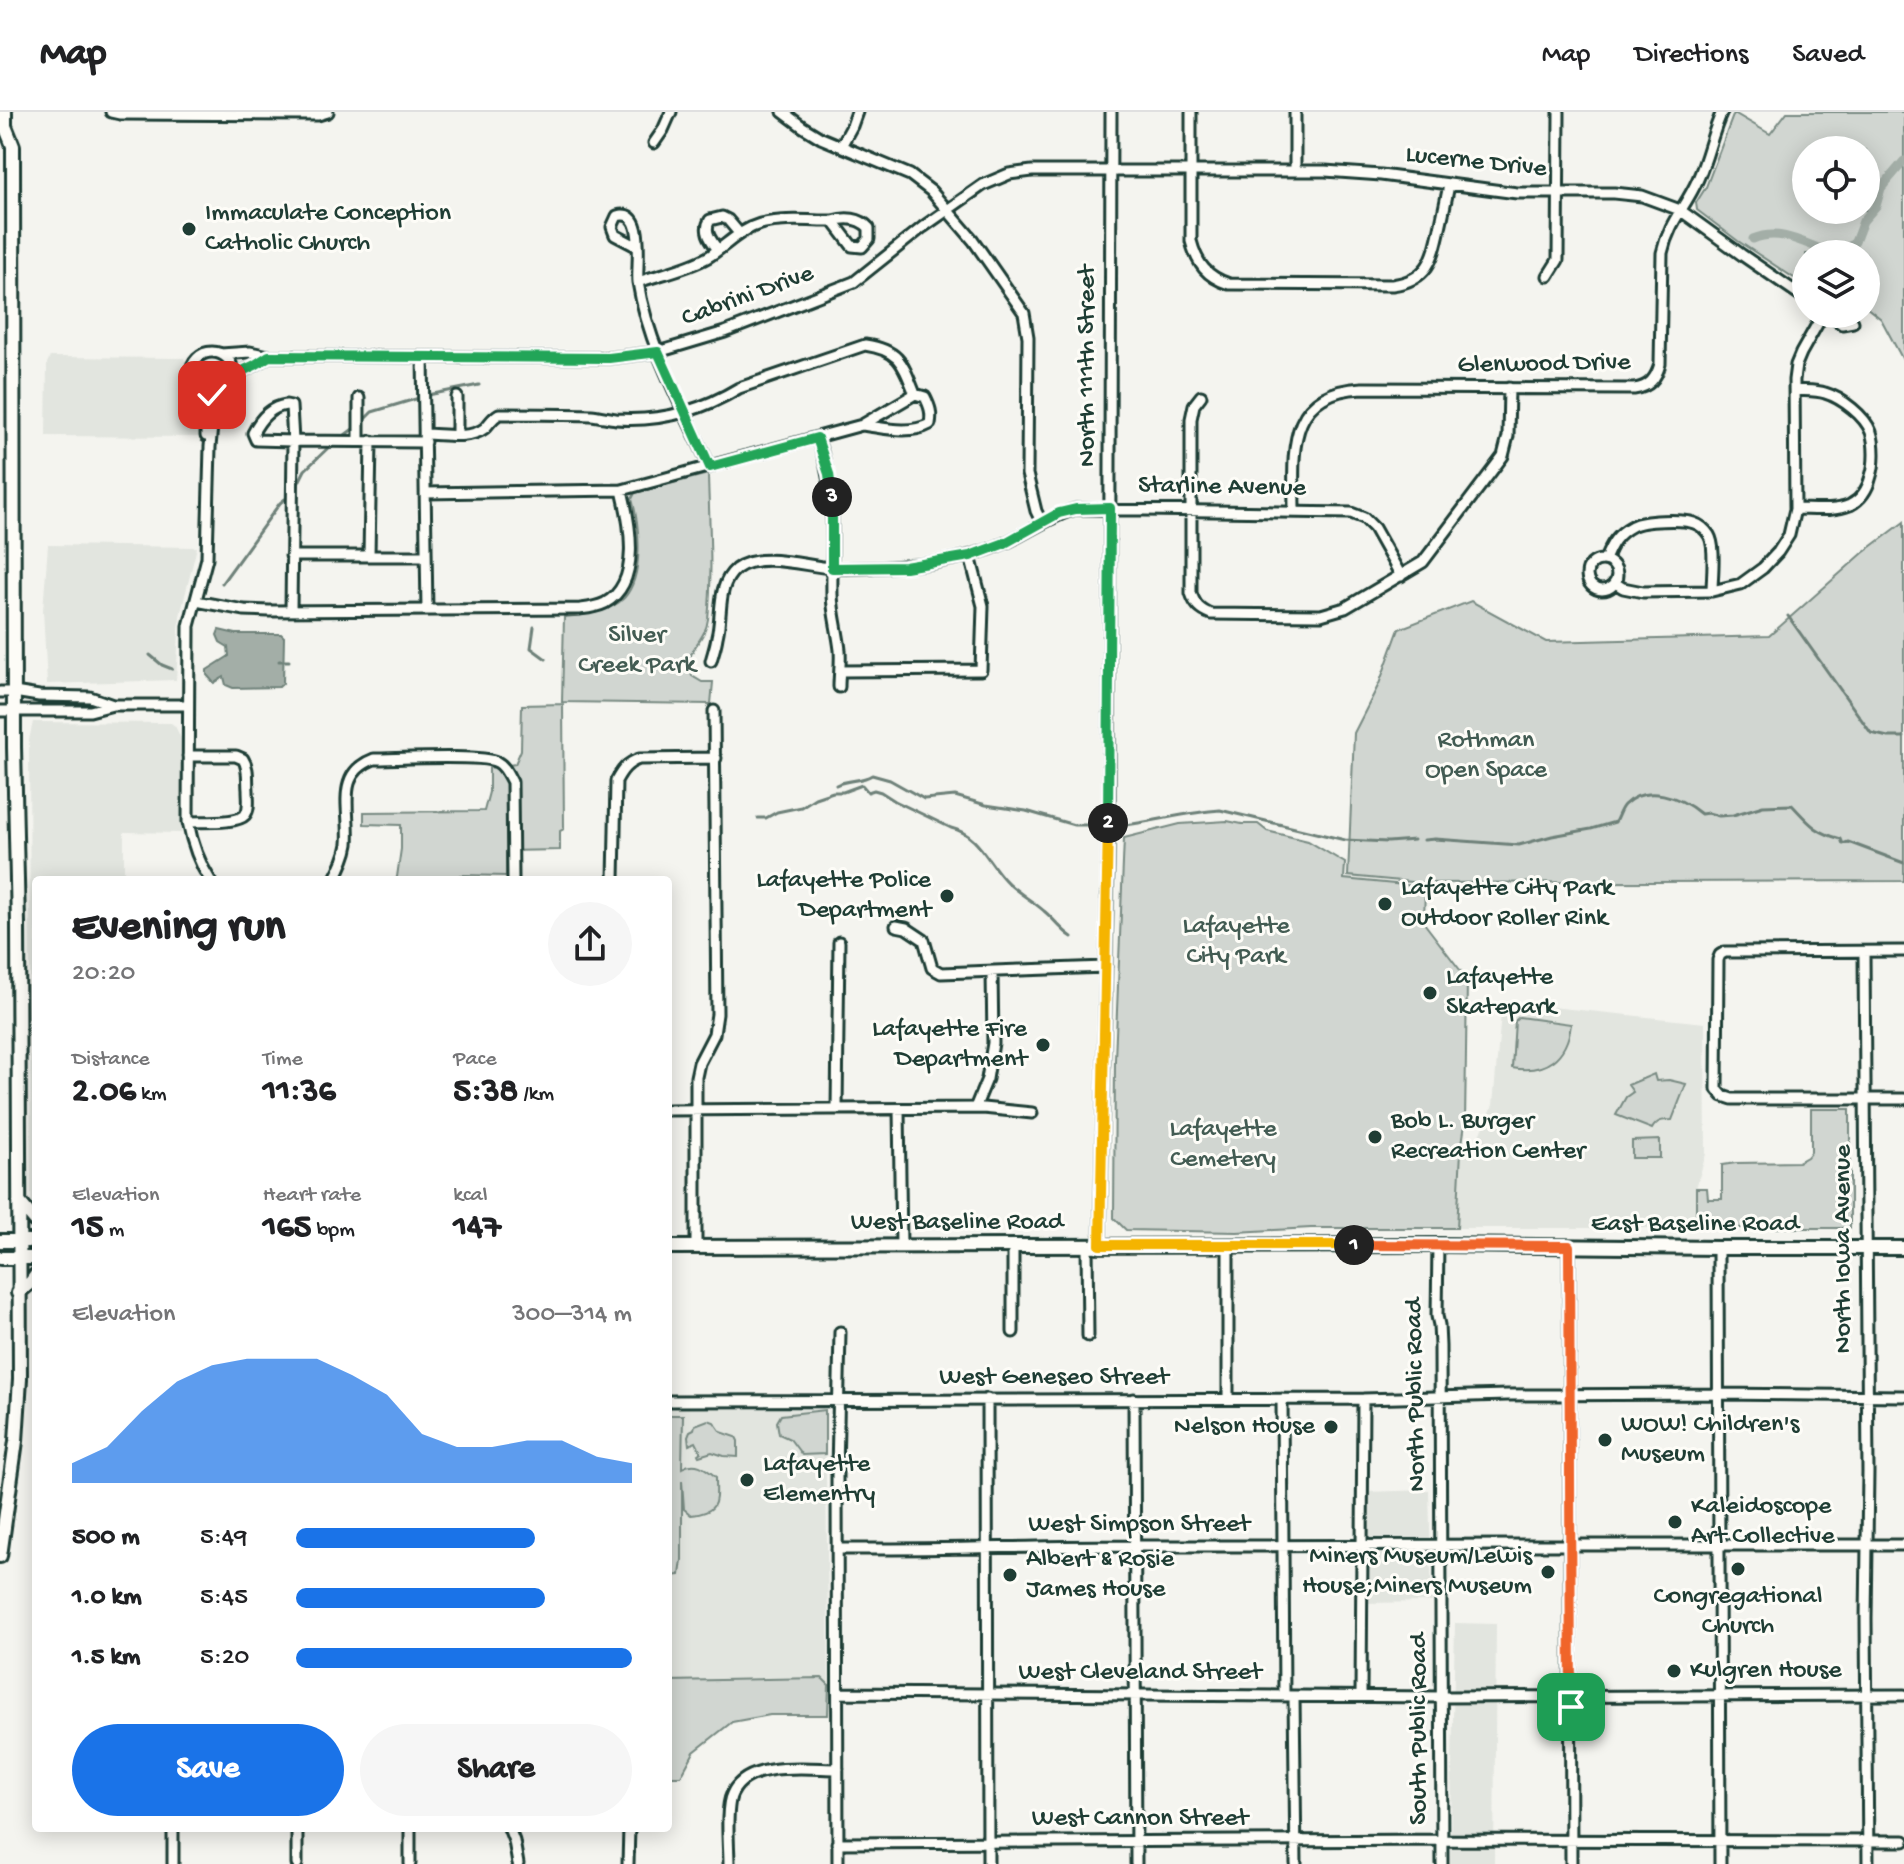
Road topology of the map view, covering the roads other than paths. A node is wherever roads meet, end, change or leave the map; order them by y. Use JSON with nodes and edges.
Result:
{"nodes":[{"id":1,"x":5,"y":112,"type":"edge"},
{"id":2,"x":111,"y":112,"type":"edge"},
{"id":3,"x":328,"y":112,"type":"edge"},
{"id":4,"x":671,"y":112,"type":"edge"},
{"id":5,"x":783,"y":112,"type":"edge"},
{"id":6,"x":857,"y":112,"type":"edge"},
{"id":7,"x":1111,"y":112,"type":"edge"},
{"id":8,"x":1191,"y":112,"type":"edge"},
{"id":9,"x":1295,"y":112,"type":"edge"},
{"id":10,"x":1559,"y":112,"type":"edge"},
{"id":11,"x":1722,"y":112,"type":"edge"},
{"id":12,"x":5,"y":126,"type":"junction"},
{"id":13,"x":0,"y":139,"type":"edge"},
{"id":14,"x":654,"y":143,"type":"dead end"},
{"id":15,"x":841,"y":146,"type":"junction"},
{"id":16,"x":1295,"y":170,"type":"junction"},
{"id":17,"x":1111,"y":171,"type":"junction"},
{"id":18,"x":1191,"y":172,"type":"junction"},
{"id":19,"x":1449,"y":185,"type":"junction"},
{"id":20,"x":1559,"y":193,"type":"junction"},
{"id":21,"x":947,"y":210,"type":"junction"},
{"id":22,"x":1680,"y":210,"type":"junction"},
{"id":23,"x":833,"y":221,"type":"dead end"},
{"id":24,"x":739,"y":233,"type":"junction"},
{"id":25,"x":638,"y":247,"type":"dead end"},
{"id":26,"x":718,"y":250,"type":"junction"},
{"id":27,"x":1548,"y":276,"type":"dead end"},
{"id":28,"x":638,"y":282,"type":"junction"},
{"id":29,"x":1792,"y":289,"type":"edge"},
{"id":30,"x":1818,"y":328,"type":"edge"},
{"id":31,"x":658,"y":352,"type":"junction"},
{"id":32,"x":221,"y":354,"type":"junction"},
{"id":33,"x":269,"y":356,"type":"junction"},
{"id":34,"x":423,"y":357,"type":"junction"},
{"id":35,"x":234,"y":375,"type":"junction"},
{"id":36,"x":1509,"y":388,"type":"junction"},
{"id":37,"x":1794,"y":390,"type":"junction"},
{"id":38,"x":206,"y":394,"type":"junction"},
{"id":39,"x":219,"y":394,"type":"junction"},
{"id":40,"x":915,"y":394,"type":"junction"},
{"id":41,"x":1201,"y":396,"type":"dead end"},
{"id":42,"x":457,"y":397,"type":"dead end"},
{"id":43,"x":359,"y":398,"type":"dead end"},
{"id":44,"x":685,"y":412,"type":"junction"},
{"id":45,"x":862,"y":425,"type":"junction"},
{"id":46,"x":457,"y":435,"type":"junction"},
{"id":47,"x":425,"y":438,"type":"junction"},
{"id":48,"x":817,"y":438,"type":"junction"},
{"id":49,"x":293,"y":441,"type":"junction"},
{"id":50,"x":359,"y":441,"type":"junction"},
{"id":51,"x":371,"y":441,"type":"junction"},
{"id":52,"x":210,"y":447,"type":"junction"},
{"id":53,"x":710,"y":467,"type":"junction"},
{"id":54,"x":622,"y":490,"type":"junction"},
{"id":55,"x":425,"y":493,"type":"junction"},
{"id":56,"x":1110,"y":508,"type":"junction"},
{"id":57,"x":1795,"y":509,"type":"junction"},
{"id":58,"x":1191,"y":510,"type":"junction"},
{"id":59,"x":1294,"y":512,"type":"junction"},
{"id":60,"x":1042,"y":523,"type":"junction"},
{"id":61,"x":291,"y":556,"type":"junction"},
{"id":62,"x":369,"y":556,"type":"junction"},
{"id":63,"x":426,"y":556,"type":"junction"},
{"id":64,"x":970,"y":556,"type":"junction"},
{"id":65,"x":1605,"y":560,"type":"junction"},
{"id":66,"x":832,"y":568,"type":"junction"},
{"id":67,"x":1401,"y":576,"type":"junction"},
{"id":68,"x":1615,"y":583,"type":"junction"},
{"id":69,"x":1712,"y":591,"type":"junction"},
{"id":70,"x":196,"y":601,"type":"junction"},
{"id":71,"x":427,"y":610,"type":"junction"},
{"id":72,"x":291,"y":611,"type":"junction"},
{"id":73,"x":711,"y":661,"type":"dead end"},
{"id":74,"x":840,"y":671,"type":"junction"},
{"id":75,"x":839,"y":687,"type":"dead end"},
{"id":76,"x":7,"y":692,"type":"edge"},
{"id":77,"x":113,"y":705,"type":"junction"},
{"id":78,"x":188,"y":705,"type":"junction"},
{"id":79,"x":0,"y":711,"type":"edge"},
{"id":80,"x":14,"y":711,"type":"junction"},
{"id":81,"x":714,"y":711,"type":"dead end"},
{"id":82,"x":188,"y":756,"type":"junction"},
{"id":83,"x":716,"y":758,"type":"junction"},
{"id":84,"x":188,"y":822,"type":"junction"},
{"id":85,"x":208,"y":876,"type":"edge"},
{"id":86,"x":336,"y":876,"type":"edge"},
{"id":87,"x":513,"y":876,"type":"edge"},
{"id":88,"x":614,"y":876,"type":"edge"},
{"id":89,"x":896,"y":926,"type":"dead end"},
{"id":90,"x":839,"y":942,"type":"dead end"},
{"id":91,"x":1904,"y":951,"type":"edge"},
{"id":92,"x":1864,"y":953,"type":"junction"},
{"id":93,"x":1106,"y":967,"type":"junction"},
{"id":94,"x":992,"y":972,"type":"junction"},
{"id":95,"x":1866,"y":1099,"type":"junction"},
{"id":96,"x":1904,"y":1099,"type":"edge"},
{"id":97,"x":975,"y":1108,"type":"junction"},
{"id":98,"x":694,"y":1109,"type":"junction"},
{"id":99,"x":837,"y":1109,"type":"junction"},
{"id":100,"x":899,"y":1109,"type":"junction"},
{"id":101,"x":672,"y":1110,"type":"edge"},
{"id":102,"x":1032,"y":1113,"type":"dead end"},
{"id":103,"x":19,"y":1202,"type":"junction"},
{"id":104,"x":32,"y":1217,"type":"edge"},
{"id":105,"x":0,"y":1241,"type":"edge"},
{"id":106,"x":18,"y":1241,"type":"junction"},
{"id":107,"x":32,"y":1241,"type":"edge"},
{"id":108,"x":1013,"y":1245,"type":"junction"},
{"id":109,"x":1094,"y":1245,"type":"junction"},
{"id":110,"x":1438,"y":1245,"type":"junction"},
{"id":111,"x":901,"y":1246,"type":"junction"},
{"id":112,"x":1228,"y":1246,"type":"junction"},
{"id":113,"x":1569,"y":1246,"type":"junction"},
{"id":114,"x":672,"y":1247,"type":"edge"},
{"id":115,"x":696,"y":1247,"type":"junction"},
{"id":116,"x":1718,"y":1248,"type":"junction"},
{"id":117,"x":1866,"y":1248,"type":"junction"},
{"id":118,"x":1904,"y":1248,"type":"edge"},
{"id":119,"x":0,"y":1258,"type":"edge"},
{"id":120,"x":18,"y":1258,"type":"junction"},
{"id":121,"x":32,"y":1258,"type":"edge"},
{"id":122,"x":32,"y":1281,"type":"edge"},
{"id":123,"x":18,"y":1293,"type":"junction"},
{"id":124,"x":840,"y":1332,"type":"dead end"},
{"id":125,"x":1013,"y":1332,"type":"dead end"},
{"id":126,"x":1088,"y":1336,"type":"dead end"},
{"id":127,"x":1719,"y":1394,"type":"junction"},
{"id":128,"x":1570,"y":1395,"type":"junction"},
{"id":129,"x":1440,"y":1396,"type":"junction"},
{"id":130,"x":1867,"y":1396,"type":"junction"},
{"id":131,"x":1904,"y":1396,"type":"edge"},
{"id":132,"x":987,"y":1399,"type":"junction"},
{"id":133,"x":1134,"y":1399,"type":"junction"},
{"id":134,"x":1228,"y":1399,"type":"junction"},
{"id":135,"x":1282,"y":1399,"type":"junction"},
{"id":136,"x":1363,"y":1399,"type":"junction"},
{"id":137,"x":838,"y":1400,"type":"junction"},
{"id":138,"x":672,"y":1401,"type":"edge"},
{"id":139,"x":1570,"y":1544,"type":"junction"},
{"id":140,"x":1719,"y":1544,"type":"junction"},
{"id":141,"x":1440,"y":1545,"type":"junction"},
{"id":142,"x":1868,"y":1545,"type":"junction"},
{"id":143,"x":1904,"y":1545,"type":"edge"},
{"id":144,"x":1135,"y":1546,"type":"junction"},
{"id":145,"x":987,"y":1547,"type":"junction"},
{"id":146,"x":1283,"y":1547,"type":"junction"},
{"id":147,"x":1361,"y":1547,"type":"junction"},
{"id":148,"x":837,"y":1549,"type":"junction"},
{"id":149,"x":0,"y":1556,"type":"edge"},
{"id":150,"x":838,"y":1693,"type":"junction"},
{"id":151,"x":988,"y":1694,"type":"junction"},
{"id":152,"x":1135,"y":1694,"type":"junction"},
{"id":153,"x":1571,"y":1695,"type":"junction"},
{"id":154,"x":1904,"y":1695,"type":"edge"},
{"id":155,"x":1289,"y":1696,"type":"junction"},
{"id":156,"x":1361,"y":1696,"type":"junction"},
{"id":157,"x":1719,"y":1696,"type":"junction"},
{"id":158,"x":1867,"y":1696,"type":"junction"},
{"id":159,"x":1443,"y":1697,"type":"junction"},
{"id":160,"x":838,"y":1769,"type":"junction"},
{"id":161,"x":173,"y":1832,"type":"edge"},
{"id":162,"x":297,"y":1832,"type":"edge"},
{"id":163,"x":410,"y":1832,"type":"edge"},
{"id":164,"x":511,"y":1832,"type":"edge"},
{"id":165,"x":629,"y":1832,"type":"edge"},
{"id":166,"x":1443,"y":1840,"type":"junction"},
{"id":167,"x":1571,"y":1840,"type":"junction"},
{"id":168,"x":1296,"y":1841,"type":"junction"},
{"id":169,"x":1720,"y":1841,"type":"junction"},
{"id":170,"x":1868,"y":1841,"type":"junction"},
{"id":171,"x":1904,"y":1841,"type":"edge"},
{"id":172,"x":988,"y":1842,"type":"junction"},
{"id":173,"x":1136,"y":1842,"type":"junction"},
{"id":174,"x":837,"y":1843,"type":"junction"},
{"id":175,"x":173,"y":1864,"type":"edge"},
{"id":176,"x":297,"y":1864,"type":"edge"},
{"id":177,"x":410,"y":1864,"type":"edge"},
{"id":178,"x":518,"y":1864,"type":"edge"},
{"id":179,"x":628,"y":1864,"type":"edge"},
{"id":180,"x":729,"y":1864,"type":"edge"},
{"id":181,"x":838,"y":1864,"type":"edge"},
{"id":182,"x":988,"y":1864,"type":"edge"},
{"id":183,"x":1136,"y":1864,"type":"edge"},
{"id":184,"x":1296,"y":1864,"type":"edge"},
{"id":185,"x":1442,"y":1864,"type":"edge"},
{"id":186,"x":1571,"y":1864,"type":"edge"},
{"id":187,"x":1720,"y":1864,"type":"edge"},
{"id":188,"x":1868,"y":1864,"type":"edge"}],
"edges":[{"from":1,"to":12,"type":"main road"},
{"from":2,"to":3,"type":"street"},
{"from":4,"to":14,"type":"street"},
{"from":5,"to":15,"type":"street"},
{"from":6,"to":15,"type":"street"},
{"from":7,"to":17,"type":"street","name":"North 111th Street"},
{"from":8,"to":18,"type":"street"},
{"from":9,"to":16,"type":"street"},
{"from":10,"to":20,"type":"street"},
{"from":11,"to":22,"type":"street","name":"Glenwood Drive"},
{"from":12,"to":13,"type":"main road"},
{"from":12,"to":76,"type":"main road"},
{"from":15,"to":21,"type":"street"},
{"from":16,"to":18,"type":"street","name":"Lucerne Drive"},
{"from":16,"to":19,"type":"street","name":"Lucerne Drive"},
{"from":17,"to":18,"type":"street","name":"Lucerne Drive"},
{"from":17,"to":21,"type":"street","name":"Cabrini Drive"},
{"from":17,"to":56,"type":"street","name":"North 111th Street"},
{"from":18,"to":19,"type":"street"},
{"from":19,"to":20,"type":"street","name":"Lucerne Drive"},
{"from":20,"to":22,"type":"street","name":"Lucerne Drive"},
{"from":20,"to":27,"type":"street"},
{"from":21,"to":31,"type":"street","name":"Cabrini Drive"},
{"from":21,"to":60,"type":"street"},
{"from":22,"to":29,"type":"street","name":"Lucerne Drive"},
{"from":22,"to":36,"type":"street","name":"Glenwood Drive"},
{"from":23,"to":24,"type":"street"},
{"from":24,"to":26,"type":"street"},
{"from":24,"to":26,"type":"street"},
{"from":25,"to":28,"type":"street"},
{"from":26,"to":28,"type":"street"},
{"from":28,"to":31,"type":"street"},
{"from":30,"to":37,"type":"street"},
{"from":31,"to":34,"type":"street","name":"Cabrini Drive"},
{"from":31,"to":44,"type":"street"},
{"from":32,"to":33,"type":"street","name":"Cabrini Drive"},
{"from":32,"to":35,"type":"street"},
{"from":32,"to":38,"type":"street"},
{"from":33,"to":34,"type":"street","name":"Cabrini Drive"},
{"from":33,"to":35,"type":"street","name":"Cabrini Drive"},
{"from":34,"to":47,"type":"street"},
{"from":35,"to":39,"type":"street"},
{"from":36,"to":59,"type":"street","name":"Glenwood Drive"},
{"from":36,"to":67,"type":"street"},
{"from":37,"to":57,"type":"street"},
{"from":37,"to":57,"type":"street"},
{"from":38,"to":39,"type":"street"},
{"from":38,"to":52,"type":"street"},
{"from":39,"to":52,"type":"street"},
{"from":40,"to":44,"type":"street"},
{"from":40,"to":45,"type":"street"},
{"from":40,"to":45,"type":"street"},
{"from":41,"to":58,"type":"street"},
{"from":42,"to":46,"type":"street"},
{"from":43,"to":50,"type":"street"},
{"from":44,"to":46,"type":"street"},
{"from":44,"to":53,"type":"street"},
{"from":45,"to":48,"type":"street"},
{"from":46,"to":47,"type":"street"},
{"from":47,"to":51,"type":"street"},
{"from":47,"to":55,"type":"street"},
{"from":48,"to":53,"type":"street"},
{"from":48,"to":66,"type":"street"},
{"from":49,"to":49,"type":"street"},
{"from":49,"to":50,"type":"street"},
{"from":49,"to":61,"type":"street"},
{"from":50,"to":51,"type":"street"},
{"from":51,"to":62,"type":"street"},
{"from":52,"to":70,"type":"street"},
{"from":53,"to":54,"type":"street"},
{"from":54,"to":55,"type":"street"},
{"from":54,"to":71,"type":"street"},
{"from":55,"to":63,"type":"street"},
{"from":56,"to":58,"type":"street","name":"Starline Avenue"},
{"from":56,"to":60,"type":"street","name":"Starline Avenue"},
{"from":56,"to":93,"type":"street","name":"North 111th Street"},
{"from":57,"to":69,"type":"street"},
{"from":58,"to":59,"type":"street","name":"Starline Avenue"},
{"from":58,"to":67,"type":"street"},
{"from":59,"to":67,"type":"street","name":"Starline Avenue"},
{"from":60,"to":64,"type":"street","name":"Starline Avenue"},
{"from":61,"to":62,"type":"street"},
{"from":61,"to":72,"type":"street"},
{"from":62,"to":63,"type":"street"},
{"from":63,"to":71,"type":"street"},
{"from":64,"to":66,"type":"street","name":"Starline Avenue"},
{"from":64,"to":74,"type":"street"},
{"from":65,"to":68,"type":"street"},
{"from":65,"to":68,"type":"street"},
{"from":65,"to":69,"type":"street"},
{"from":66,"to":73,"type":"street","name":"Starline Avenue"},
{"from":66,"to":74,"type":"street"},
{"from":68,"to":69,"type":"street"},
{"from":70,"to":72,"type":"street"},
{"from":70,"to":78,"type":"street"},
{"from":71,"to":72,"type":"street"},
{"from":74,"to":75,"type":"street"},
{"from":76,"to":77,"type":"street"},
{"from":76,"to":80,"type":"main road"},
{"from":77,"to":78,"type":"street"},
{"from":77,"to":80,"type":"street"},
{"from":78,"to":82,"type":"street"},
{"from":79,"to":80,"type":"street"},
{"from":80,"to":103,"type":"main road"},
{"from":81,"to":83,"type":"street"},
{"from":82,"to":84,"type":"street"},
{"from":82,"to":84,"type":"street"},
{"from":83,"to":88,"type":"street"},
{"from":83,"to":98,"type":"street"},
{"from":84,"to":85,"type":"street"},
{"from":86,"to":87,"type":"street"},
{"from":89,"to":94,"type":"street"},
{"from":90,"to":99,"type":"street"},
{"from":91,"to":92,"type":"street"},
{"from":92,"to":95,"type":"street","name":"North Iowa Avenue"},
{"from":92,"to":95,"type":"street"},
{"from":93,"to":94,"type":"street"},
{"from":93,"to":109,"type":"street","name":"North 111th Street"},
{"from":94,"to":97,"type":"street"},
{"from":95,"to":96,"type":"street"},
{"from":95,"to":117,"type":"street","name":"North Iowa Avenue"},
{"from":97,"to":100,"type":"street"},
{"from":97,"to":102,"type":"street"},
{"from":98,"to":99,"type":"street"},
{"from":98,"to":101,"type":"street"},
{"from":98,"to":115,"type":"street"},
{"from":99,"to":100,"type":"street"},
{"from":100,"to":111,"type":"street"},
{"from":103,"to":104,"type":"main road"},
{"from":103,"to":106,"type":"main road"},
{"from":105,"to":106,"type":"main road"},
{"from":106,"to":107,"type":"main road"},
{"from":106,"to":120,"type":"main road"},
{"from":108,"to":109,"type":"main road","name":"West Baseline Road"},
{"from":108,"to":111,"type":"main road","name":"West Baseline Road"},
{"from":108,"to":125,"type":"street"},
{"from":109,"to":112,"type":"main road","name":"West Baseline Road"},
{"from":109,"to":126,"type":"street","name":"North 111th Street"},
{"from":110,"to":112,"type":"main road","name":"West Baseline Road"},
{"from":110,"to":113,"type":"main road","name":"East Baseline Road"},
{"from":110,"to":129,"type":"street","name":"North Public Road"},
{"from":111,"to":115,"type":"main road","name":"West Baseline Road"},
{"from":112,"to":134,"type":"street"},
{"from":113,"to":116,"type":"main road","name":"East Baseline Road"},
{"from":113,"to":128,"type":"street"},
{"from":114,"to":115,"type":"main road","name":"West Baseline Road"},
{"from":116,"to":117,"type":"main road","name":"East Baseline Road"},
{"from":116,"to":127,"type":"street"},
{"from":117,"to":118,"type":"main road","name":"East Baseline Road"},
{"from":117,"to":130,"type":"street","name":"North Iowa Avenue"},
{"from":119,"to":120,"type":"main road"},
{"from":120,"to":121,"type":"main road"},
{"from":120,"to":123,"type":"main road"},
{"from":122,"to":123,"type":"main road"},
{"from":123,"to":149,"type":"main road"},
{"from":124,"to":137,"type":"street"},
{"from":127,"to":128,"type":"street","name":"West Geneseo Street"},
{"from":127,"to":130,"type":"street","name":"West Geneseo Street"},
{"from":127,"to":140,"type":"street"},
{"from":128,"to":129,"type":"street","name":"West Geneseo Street"},
{"from":128,"to":139,"type":"street"},
{"from":129,"to":136,"type":"street","name":"West Geneseo Street"},
{"from":129,"to":141,"type":"street","name":"North Public Road"},
{"from":130,"to":131,"type":"street","name":"West Geneseo Street"},
{"from":130,"to":142,"type":"street","name":"North Iowa Avenue"},
{"from":132,"to":133,"type":"street","name":"West Geneseo Street"},
{"from":132,"to":137,"type":"street","name":"West Geneseo Street"},
{"from":132,"to":145,"type":"street"},
{"from":133,"to":134,"type":"street","name":"West Geneseo Street"},
{"from":133,"to":144,"type":"street"},
{"from":134,"to":135,"type":"street","name":"West Geneseo Street"},
{"from":135,"to":136,"type":"street","name":"West Geneseo Street"},
{"from":135,"to":146,"type":"street"},
{"from":136,"to":147,"type":"street"},
{"from":137,"to":138,"type":"street","name":"West Geneseo Street"},
{"from":137,"to":148,"type":"street"},
{"from":139,"to":140,"type":"street","name":"West Simpson Street"},
{"from":139,"to":141,"type":"street","name":"West Simpson Street"},
{"from":139,"to":153,"type":"street"},
{"from":140,"to":142,"type":"street","name":"West Simpson Street"},
{"from":140,"to":157,"type":"street"},
{"from":141,"to":147,"type":"street","name":"West Simpson Street"},
{"from":141,"to":159,"type":"street","name":"South Public Road"},
{"from":142,"to":143,"type":"street","name":"West Simpson Street"},
{"from":142,"to":158,"type":"street","name":"North Iowa Avenue"},
{"from":144,"to":145,"type":"street","name":"West Simpson Street"},
{"from":144,"to":146,"type":"street","name":"West Simpson Street"},
{"from":144,"to":152,"type":"street"},
{"from":145,"to":148,"type":"street","name":"West Simpson Street"},
{"from":145,"to":151,"type":"street"},
{"from":146,"to":147,"type":"street","name":"West Simpson Street"},
{"from":146,"to":155,"type":"street"},
{"from":147,"to":156,"type":"street"},
{"from":148,"to":150,"type":"street"},
{"from":150,"to":151,"type":"street","name":"West Cleveland Street"},
{"from":150,"to":160,"type":"street"},
{"from":151,"to":152,"type":"street","name":"West Cleveland Street"},
{"from":151,"to":172,"type":"street"},
{"from":152,"to":155,"type":"street","name":"West Cleveland Street"},
{"from":152,"to":173,"type":"street"},
{"from":153,"to":157,"type":"street","name":"West Cleveland Street"},
{"from":153,"to":159,"type":"street","name":"West Cleveland Street"},
{"from":153,"to":167,"type":"street"},
{"from":154,"to":158,"type":"street","name":"West Cleveland Street"},
{"from":155,"to":156,"type":"street","name":"West Cleveland Street"},
{"from":155,"to":168,"type":"street"},
{"from":156,"to":159,"type":"street","name":"West Cleveland Street"},
{"from":157,"to":158,"type":"street","name":"West Cleveland Street"},
{"from":157,"to":169,"type":"street"},
{"from":158,"to":170,"type":"street","name":"North Iowa Avenue"},
{"from":159,"to":166,"type":"street","name":"South Public Road"},
{"from":160,"to":174,"type":"street"},
{"from":160,"to":180,"type":"street"},
{"from":161,"to":175,"type":"street"},
{"from":162,"to":176,"type":"street"},
{"from":163,"to":177,"type":"street"},
{"from":164,"to":178,"type":"street"},
{"from":165,"to":179,"type":"street"},
{"from":166,"to":167,"type":"street","name":"West Cannon Street"},
{"from":166,"to":168,"type":"street","name":"West Cannon Street"},
{"from":166,"to":185,"type":"street","name":"South Public Road"},
{"from":167,"to":169,"type":"street","name":"West Cannon Street"},
{"from":167,"to":186,"type":"street"},
{"from":168,"to":173,"type":"street","name":"West Cannon Street"},
{"from":168,"to":184,"type":"street"},
{"from":169,"to":170,"type":"street","name":"West Cannon Street"},
{"from":169,"to":187,"type":"street"},
{"from":170,"to":171,"type":"street","name":"West Cannon Street"},
{"from":170,"to":188,"type":"street","name":"North Iowa Avenue"},
{"from":172,"to":173,"type":"street","name":"West Cannon Street"},
{"from":172,"to":174,"type":"street","name":"West Cannon Street"},
{"from":172,"to":182,"type":"street"},
{"from":173,"to":183,"type":"street"},
{"from":174,"to":181,"type":"street"}]}
